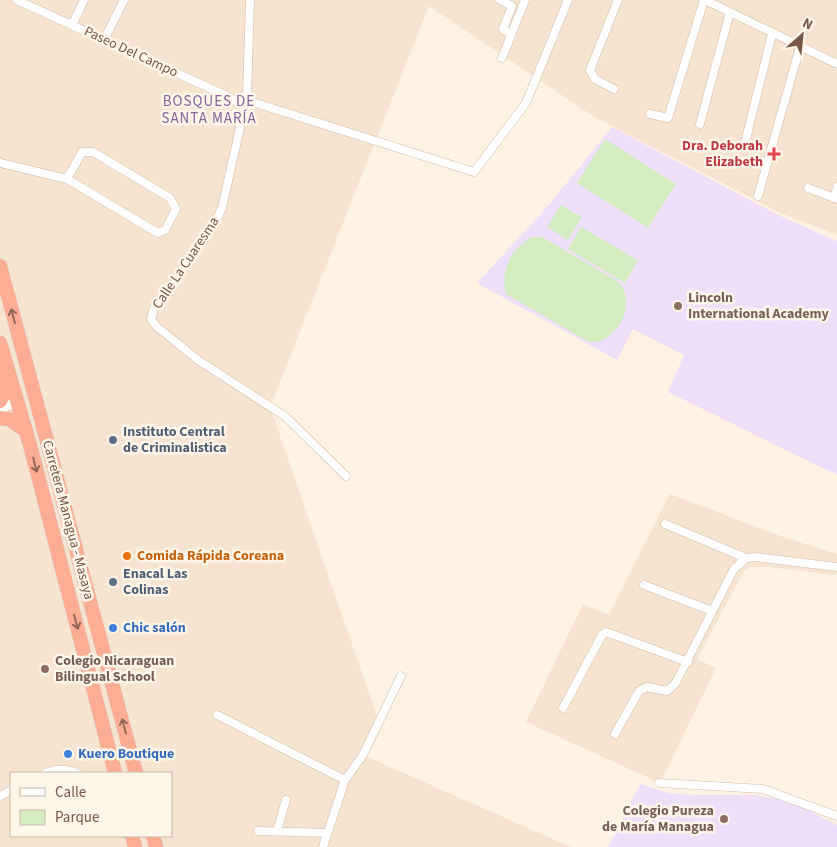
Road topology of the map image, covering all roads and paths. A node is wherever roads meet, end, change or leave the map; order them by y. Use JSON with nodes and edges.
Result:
{"nodes":[{"id":1,"x":17,"y":0,"type":"edge"},
{"id":2,"x":84,"y":0,"type":"edge"},
{"id":3,"x":124,"y":0,"type":"edge"},
{"id":4,"x":250,"y":0,"type":"edge"},
{"id":5,"x":500,"y":0,"type":"edge"},
{"id":6,"x":525,"y":0,"type":"edge"},
{"id":7,"x":568,"y":0,"type":"edge"},
{"id":8,"x":618,"y":0,"type":"edge"},
{"id":9,"x":704,"y":0,"type":"edge"},
{"id":10,"x":730,"y":12,"type":"junction"},
{"id":11,"x":72,"y":25,"type":"junction"},
{"id":12,"x":511,"y":34,"type":"junction"},
{"id":13,"x":772,"y":34,"type":"junction"},
{"id":14,"x":104,"y":40,"type":"junction"},
{"id":15,"x":800,"y":47,"type":"junction"},
{"id":16,"x":502,"y":58,"type":"dead end"},
{"id":17,"x":837,"y":64,"type":"edge"},
{"id":18,"x":614,"y":89,"type":"dead end"},
{"id":19,"x":245,"y":104,"type":"junction"},
{"id":20,"x":650,"y":114,"type":"dead end"},
{"id":21,"x":700,"y":124,"type":"dead end"},
{"id":22,"x":744,"y":146,"type":"dead end"},
{"id":23,"x":0,"y":163,"type":"edge"},
{"id":24,"x":67,"y":179,"type":"junction"},
{"id":25,"x":837,"y":187,"type":"edge"},
{"id":26,"x":808,"y":188,"type":"dead end"},
{"id":27,"x":758,"y":196,"type":"dead end"},
{"id":28,"x":836,"y":198,"type":"edge"},
{"id":29,"x":0,"y":266,"type":"edge"},
{"id":30,"x":0,"y":343,"type":"edge"},
{"id":31,"x":22,"y":349,"type":"junction"},
{"id":32,"x":5,"y":365,"type":"junction"},
{"id":33,"x":0,"y":401,"type":"edge"},
{"id":34,"x":16,"y":401,"type":"junction"},
{"id":35,"x":0,"y":409,"type":"edge"},
{"id":36,"x":0,"y":418,"type":"edge"},
{"id":37,"x":25,"y":430,"type":"junction"},
{"id":38,"x":346,"y":476,"type":"dead end"},
{"id":39,"x":65,"y":504,"type":"junction"},
{"id":40,"x":665,"y":524,"type":"dead end"},
{"id":41,"x":746,"y":558,"type":"junction"},
{"id":42,"x":837,"y":567,"type":"edge"},
{"id":43,"x":644,"y":585,"type":"dead end"},
{"id":44,"x":712,"y":611,"type":"junction"},
{"id":45,"x":688,"y":662,"type":"junction"},
{"id":46,"x":401,"y":676,"type":"dead end"},
{"id":47,"x":563,"y":708,"type":"dead end"},
{"id":48,"x":216,"y":715,"type":"dead end"},
{"id":49,"x":615,"y":734,"type":"dead end"},
{"id":50,"x":48,"y":772,"type":"edge"},
{"id":51,"x":74,"y":772,"type":"edge"},
{"id":52,"x":115,"y":772,"type":"edge"},
{"id":53,"x":136,"y":772,"type":"edge"},
{"id":54,"x":345,"y":780,"type":"junction"},
{"id":55,"x":659,"y":783,"type":"dead end"},
{"id":56,"x":286,"y":800,"type":"dead end"},
{"id":57,"x":837,"y":816,"type":"edge"},
{"id":58,"x":258,"y":831,"type":"dead end"},
{"id":59,"x":278,"y":832,"type":"junction"},
{"id":60,"x":327,"y":833,"type":"junction"},
{"id":61,"x":323,"y":847,"type":"edge"}],
"edges":[{"from":1,"to":11,"type":"street","name":"Paseo Del Campo"},
{"from":2,"to":11,"type":"street"},
{"from":3,"to":14,"type":"street"},
{"from":4,"to":19,"type":"street","name":"Calle La Cuaresma"},
{"from":5,"to":12,"type":"street"},
{"from":6,"to":12,"type":"street"},
{"from":7,"to":19,"type":"street","name":"Paseo Del Campo"},
{"from":8,"to":18,"type":"street"},
{"from":9,"to":10,"type":"street"},
{"from":9,"to":20,"type":"street"},
{"from":10,"to":13,"type":"street"},
{"from":10,"to":21,"type":"street"},
{"from":11,"to":14,"type":"street","name":"Paseo Del Campo"},
{"from":12,"to":16,"type":"street"},
{"from":13,"to":15,"type":"street"},
{"from":13,"to":22,"type":"street"},
{"from":14,"to":19,"type":"street","name":"Paseo Del Campo"},
{"from":15,"to":17,"type":"street"},
{"from":15,"to":27,"type":"street"},
{"from":19,"to":38,"type":"street","name":"Calle La Cuaresma"},
{"from":23,"to":24,"type":"street"},
{"from":24,"to":24,"type":"street"},
{"from":25,"to":28,"type":"street"},
{"from":26,"to":28,"type":"street"},
{"from":31,"to":29,"type":"highway","name":"Carretera Managua - Masaya","one_way":true},
{"from":30,"to":32,"type":"highway","name":"Carretera Managua - Masaya"},
{"from":31,"to":34,"type":"highway"},
{"from":31,"to":39,"type":"highway","name":"Carretera Managua - Masaya"},
{"from":32,"to":33,"type":"highway"},
{"from":32,"to":34,"type":"highway","name":"Carretera Managua - Masaya"},
{"from":34,"to":35,"type":"street"},
{"from":34,"to":37,"type":"highway","name":"Carretera Managua - Masaya"},
{"from":34,"to":39,"type":"highway"},
{"from":36,"to":37,"type":"highway"},
{"from":37,"to":52,"type":"highway","name":"Carretera Managua - Masaya","one_way":true},
{"from":53,"to":39,"type":"highway","name":"Carretera Managua - Masaya","one_way":true},
{"from":40,"to":41,"type":"street"},
{"from":41,"to":42,"type":"street"},
{"from":41,"to":44,"type":"street"},
{"from":43,"to":44,"type":"street"},
{"from":44,"to":45,"type":"street"},
{"from":45,"to":47,"type":"street"},
{"from":45,"to":49,"type":"street"},
{"from":46,"to":54,"type":"street"},
{"from":48,"to":54,"type":"street"},
{"from":50,"to":51,"type":"street"},
{"from":54,"to":60,"type":"street"},
{"from":55,"to":57,"type":"street"},
{"from":56,"to":59,"type":"street"},
{"from":58,"to":59,"type":"street"},
{"from":59,"to":60,"type":"street"},
{"from":60,"to":61,"type":"street"}]}
